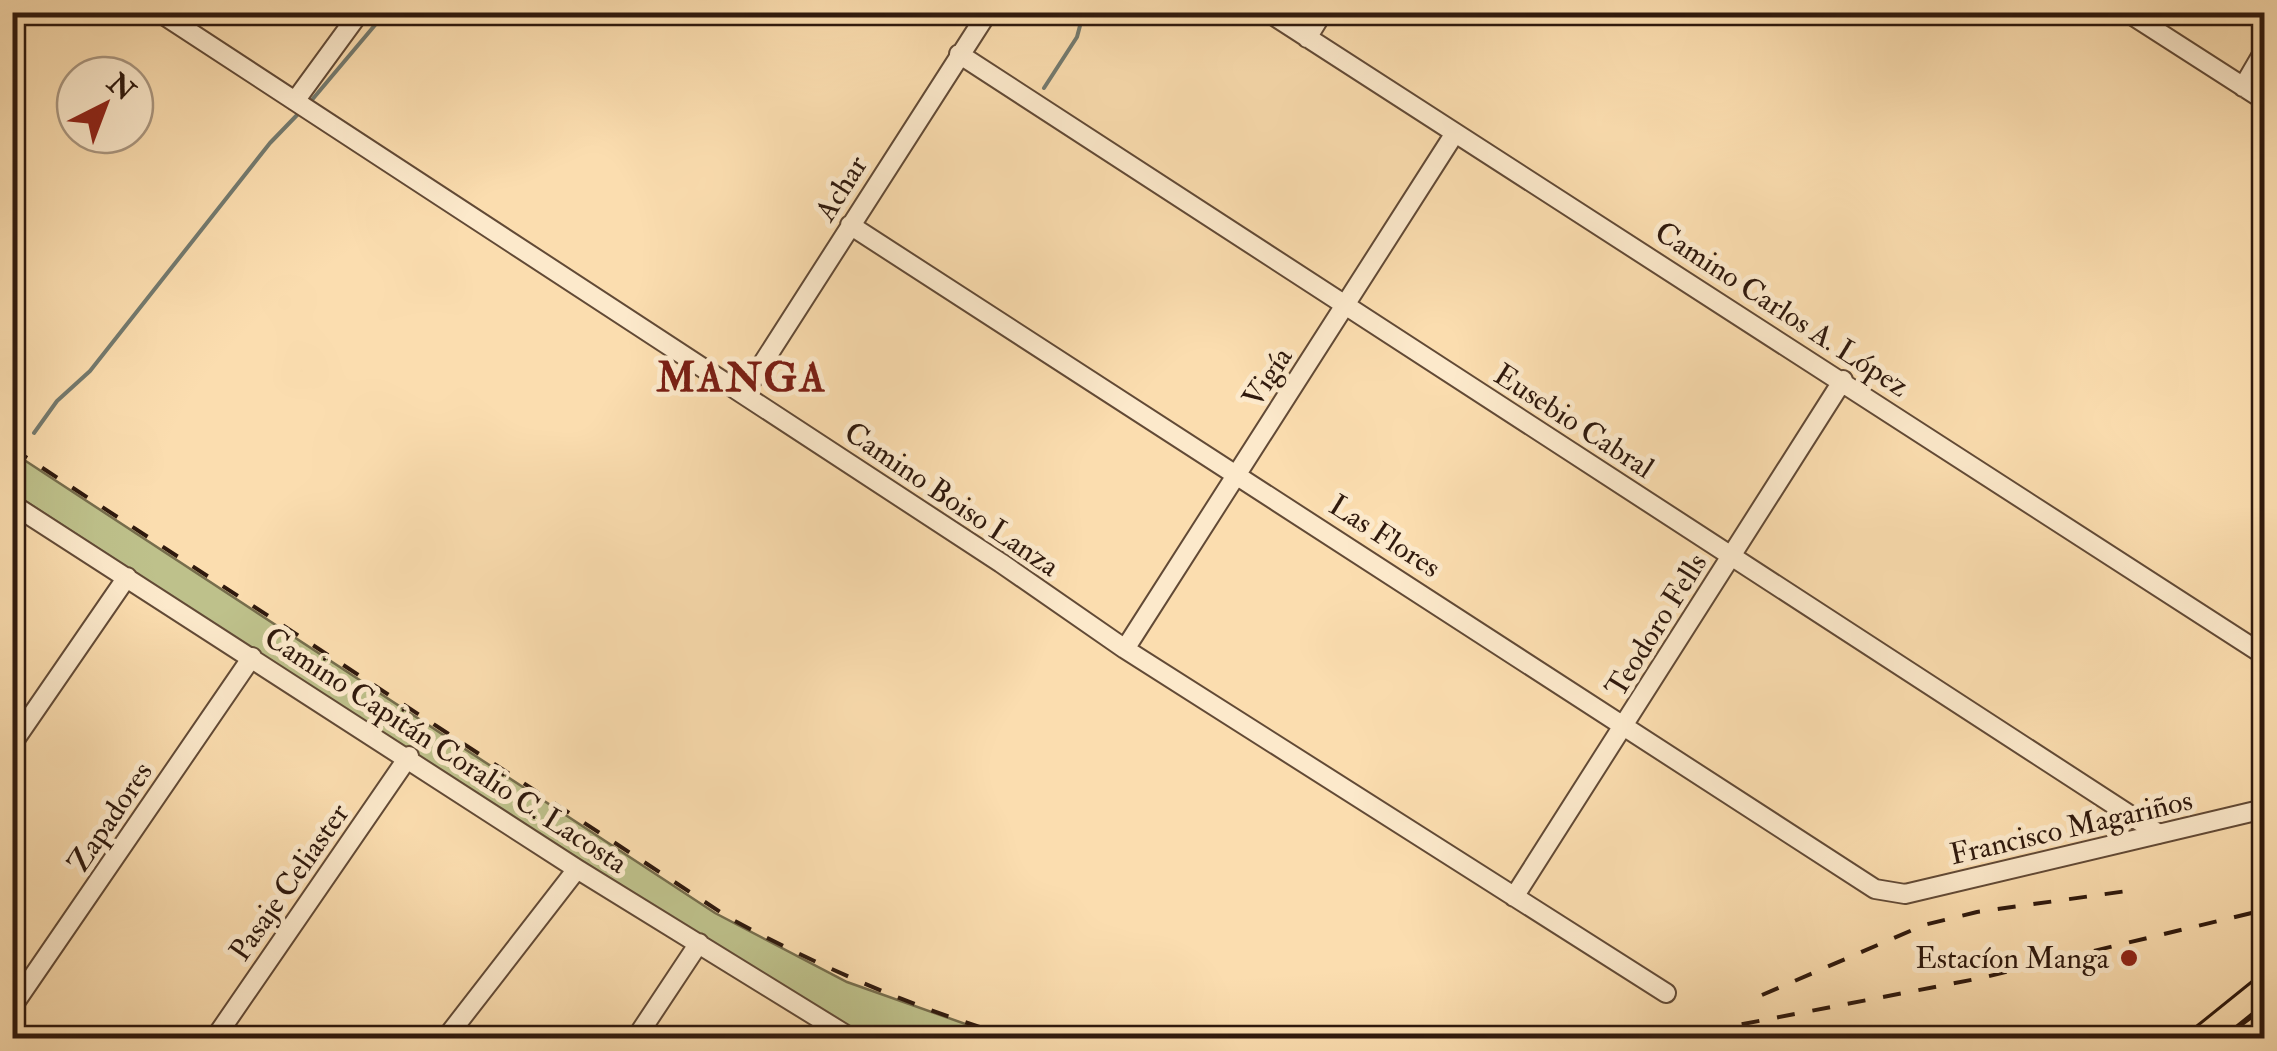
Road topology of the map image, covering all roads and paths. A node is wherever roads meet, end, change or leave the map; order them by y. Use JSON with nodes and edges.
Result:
{"nodes":[{"id":1,"x":160,"y":12,"type":"edge"},
{"id":2,"x":360,"y":12,"type":"edge"},
{"id":3,"x":988,"y":12,"type":"edge"},
{"id":4,"x":1268,"y":12,"type":"edge"},
{"id":5,"x":1323,"y":12,"type":"edge"},
{"id":6,"x":2127,"y":12,"type":"edge"},
{"id":7,"x":1307,"y":38,"type":"junction"},
{"id":8,"x":2264,"y":52,"type":"edge"},
{"id":9,"x":959,"y":54,"type":"junction"},
{"id":10,"x":2243,"y":86,"type":"junction"},
{"id":11,"x":2264,"y":100,"type":"edge"},
{"id":12,"x":296,"y":101,"type":"junction"},
{"id":13,"x":1455,"y":133,"type":"junction"},
{"id":14,"x":850,"y":225,"type":"junction"},
{"id":15,"x":1346,"y":305,"type":"junction"},
{"id":16,"x":1843,"y":380,"type":"junction"},
{"id":17,"x":743,"y":394,"type":"junction"},
{"id":18,"x":1236,"y":476,"type":"junction"},
{"id":19,"x":12,"y":504,"type":"edge"},
{"id":20,"x":1732,"y":556,"type":"junction"},
{"id":21,"x":126,"y":577,"type":"junction"},
{"id":22,"x":1125,"y":650,"type":"junction"},
{"id":23,"x":2264,"y":655,"type":"edge"},
{"id":24,"x":252,"y":657,"type":"junction"},
{"id":25,"x":1626,"y":725,"type":"junction"},
{"id":26,"x":12,"y":744,"type":"edge"},
{"id":27,"x":408,"y":756,"type":"junction"},
{"id":28,"x":2264,"y":809,"type":"edge"},
{"id":29,"x":2159,"y":834,"type":"junction"},
{"id":30,"x":577,"y":869,"type":"junction"},
{"id":31,"x":1890,"y":894,"type":"joint"},
{"id":32,"x":1514,"y":897,"type":"junction"},
{"id":33,"x":699,"y":943,"type":"junction"},
{"id":34,"x":2264,"y":988,"type":"edge"},
{"id":35,"x":1666,"y":993,"type":"dead end"},
{"id":36,"x":12,"y":1008,"type":"edge"},
{"id":37,"x":2264,"y":1024,"type":"edge"},
{"id":38,"x":169,"y":1038,"type":"edge"},
{"id":39,"x":181,"y":1038,"type":"edge"},
{"id":40,"x":215,"y":1038,"type":"edge"},
{"id":41,"x":446,"y":1038,"type":"edge"},
{"id":42,"x":636,"y":1038,"type":"edge"},
{"id":43,"x":851,"y":1038,"type":"edge"},
{"id":44,"x":2202,"y":1038,"type":"edge"},
{"id":45,"x":2245,"y":1038,"type":"edge"}],
"edges":[{"from":1,"to":12,"type":"street","name":"Camino Boiso Lanza"},
{"from":2,"to":12,"type":"street"},
{"from":3,"to":9,"type":"street","name":"Achar"},
{"from":4,"to":7,"type":"street","name":"Camino Carlos A. López"},
{"from":5,"to":7,"type":"street"},
{"from":6,"to":10,"type":"street"},
{"from":7,"to":13,"type":"street","name":"Camino Carlos A. López"},
{"from":8,"to":10,"type":"street"},
{"from":9,"to":14,"type":"street","name":"Achar"},
{"from":9,"to":15,"type":"street","name":"Eusebio Cabral"},
{"from":10,"to":11,"type":"street"},
{"from":12,"to":17,"type":"street","name":"Camino Boiso Lanza"},
{"from":13,"to":15,"type":"street","name":"Vigía"},
{"from":13,"to":16,"type":"street","name":"Camino Carlos A. López"},
{"from":14,"to":17,"type":"street","name":"Achar"},
{"from":14,"to":18,"type":"street","name":"Las Flores"},
{"from":15,"to":18,"type":"street","name":"Vigía"},
{"from":15,"to":20,"type":"street","name":"Eusebio Cabral"},
{"from":16,"to":20,"type":"street","name":"Teodoro Fells"},
{"from":16,"to":23,"type":"street","name":"Camino Carlos A. López"},
{"from":17,"to":22,"type":"street","name":"Camino Boiso Lanza"},
{"from":18,"to":22,"type":"street","name":"Vigía"},
{"from":18,"to":25,"type":"street","name":"Las Flores"},
{"from":19,"to":21,"type":"street","name":"Camino Capitán Coralio C. Lacosta"},
{"from":20,"to":25,"type":"street","name":"Teodoro Fells"},
{"from":20,"to":29,"type":"street","name":"Eusebio Cabral"},
{"from":21,"to":24,"type":"street","name":"Camino Capitán Coralio C. Lacosta"},
{"from":21,"to":26,"type":"street"},
{"from":22,"to":32,"type":"street","name":"Camino Boiso Lanza"},
{"from":24,"to":27,"type":"street","name":"Camino Capitán Coralio C. Lacosta"},
{"from":24,"to":36,"type":"street","name":"Zapadores"},
{"from":25,"to":31,"type":"street","name":"Las Flores"},
{"from":25,"to":32,"type":"street","name":"Teodoro Fells"},
{"from":27,"to":30,"type":"street","name":"Camino Capitán Coralio C. Lacosta"},
{"from":27,"to":40,"type":"street","name":"Pasaje Celiaster"},
{"from":28,"to":29,"type":"street","name":"Francisco Magariños"},
{"from":29,"to":31,"type":"street","name":"Francisco Magariños"},
{"from":30,"to":33,"type":"street","name":"Camino Capitán Coralio C. Lacosta"},
{"from":30,"to":41,"type":"street"},
{"from":32,"to":35,"type":"street","name":"Camino Boiso Lanza"},
{"from":33,"to":42,"type":"street"},
{"from":33,"to":43,"type":"street","name":"Camino Capitán Coralio C. Lacosta"},
{"from":34,"to":44,"type":"main road"},
{"from":37,"to":45,"type":"main road"},
{"from":38,"to":39,"type":"street"}]}
